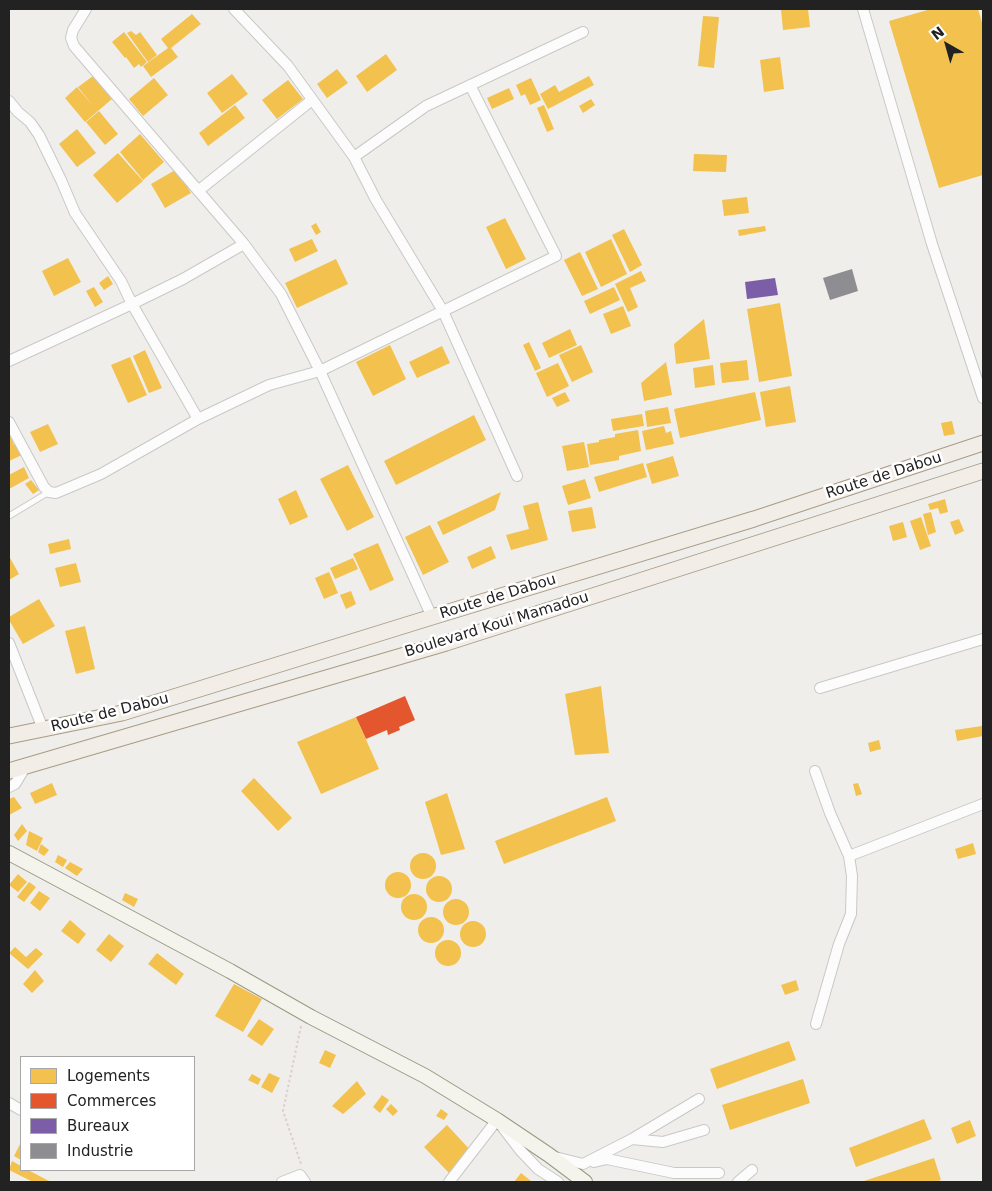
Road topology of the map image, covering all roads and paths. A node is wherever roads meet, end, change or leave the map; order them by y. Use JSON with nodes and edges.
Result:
{"nodes":[{"id":1,"x":86,"y":9,"type":"edge"},
{"id":2,"x":234,"y":9,"type":"edge"},
{"id":3,"x":863,"y":9,"type":"edge"},
{"id":4,"x":583,"y":32,"type":"dead end"},
{"id":5,"x":470,"y":85,"type":"junction"},
{"id":6,"x":312,"y":100,"type":"junction"},
{"id":7,"x":9,"y":101,"type":"edge"},
{"id":8,"x":354,"y":157,"type":"junction"},
{"id":9,"x":198,"y":191,"type":"junction"},
{"id":10,"x":244,"y":244,"type":"junction"},
{"id":11,"x":132,"y":304,"type":"junction"},
{"id":12,"x":443,"y":311,"type":"junction"},
{"id":13,"x":9,"y":361,"type":"edge"},
{"id":14,"x":320,"y":371,"type":"junction"},
{"id":15,"x":983,"y":398,"type":"edge"},
{"id":16,"x":198,"y":419,"type":"junction"},
{"id":17,"x":9,"y":422,"type":"edge"},
{"id":18,"x":983,"y":443,"type":"edge"},
{"id":19,"x":983,"y":471,"type":"edge"},
{"id":20,"x":517,"y":476,"type":"dead end"},
{"id":21,"x":49,"y":492,"type":"junction"},
{"id":22,"x":9,"y":516,"type":"edge"},
{"id":23,"x":432,"y":617,"type":"junction"},
{"id":24,"x":983,"y":639,"type":"edge"},
{"id":25,"x":9,"y":643,"type":"edge"},
{"id":26,"x":820,"y":688,"type":"dead end"},
{"id":27,"x":43,"y":729,"type":"junction"},
{"id":28,"x":9,"y":736,"type":"edge"},
{"id":29,"x":26,"y":766,"type":"junction"},
{"id":30,"x":9,"y":771,"type":"edge"},
{"id":31,"x":816,"y":771,"type":"dead end"},
{"id":32,"x":9,"y":786,"type":"edge"},
{"id":33,"x":983,"y":804,"type":"edge"},
{"id":34,"x":9,"y":853,"type":"edge"},
{"id":35,"x":849,"y":856,"type":"junction"},
{"id":36,"x":304,"y":1013,"type":"junction"},
{"id":37,"x":816,"y":1024,"type":"dead end"},
{"id":38,"x":699,"y":1099,"type":"dead end"},
{"id":39,"x":9,"y":1103,"type":"edge"},
{"id":40,"x":20,"y":1109,"type":"edge"},
{"id":41,"x":497,"y":1120,"type":"junction"},
{"id":42,"x":704,"y":1130,"type":"dead end"},
{"id":43,"x":632,"y":1139,"type":"junction"},
{"id":44,"x":549,"y":1155,"type":"junction"},
{"id":45,"x":301,"y":1164,"type":"dead end"},
{"id":46,"x":583,"y":1164,"type":"junction"},
{"id":47,"x":752,"y":1170,"type":"dead end"},
{"id":48,"x":720,"y":1173,"type":"dead end"},
{"id":49,"x":282,"y":1182,"type":"edge"},
{"id":50,"x":304,"y":1182,"type":"edge"},
{"id":51,"x":449,"y":1182,"type":"edge"},
{"id":52,"x":558,"y":1182,"type":"edge"},
{"id":53,"x":585,"y":1182,"type":"edge"},
{"id":54,"x":738,"y":1182,"type":"edge"}],
"edges":[{"from":1,"to":9,"type":"street"},
{"from":2,"to":6,"type":"street"},
{"from":3,"to":15,"type":"street"},
{"from":4,"to":5,"type":"street"},
{"from":5,"to":8,"type":"street"},
{"from":5,"to":12,"type":"street"},
{"from":6,"to":8,"type":"street"},
{"from":6,"to":9,"type":"street"},
{"from":7,"to":11,"type":"street"},
{"from":8,"to":12,"type":"street"},
{"from":9,"to":10,"type":"street"},
{"from":10,"to":11,"type":"street"},
{"from":10,"to":14,"type":"street"},
{"from":11,"to":13,"type":"street"},
{"from":11,"to":16,"type":"street"},
{"from":12,"to":14,"type":"street"},
{"from":12,"to":20,"type":"street"},
{"from":14,"to":16,"type":"street"},
{"from":14,"to":23,"type":"street"},
{"from":16,"to":21,"type":"street"},
{"from":17,"to":21,"type":"street"},
{"from":18,"to":23,"type":"main road","name":"Route de Dabou"},
{"from":19,"to":29,"type":"main road","name":"Boulevard Koui Mamadou"},
{"from":21,"to":22,"type":"lane"},
{"from":23,"to":27,"type":"main road","name":"Route de Dabou"},
{"from":24,"to":26,"type":"street"},
{"from":25,"to":27,"type":"street"},
{"from":27,"to":28,"type":"main road","name":"Route de Dabou"},
{"from":29,"to":30,"type":"main road","name":"Boulevard Koui Mamadou"},
{"from":29,"to":32,"type":"street"},
{"from":31,"to":35,"type":"street"},
{"from":33,"to":35,"type":"street"},
{"from":34,"to":36,"type":"street"},
{"from":35,"to":37,"type":"street"},
{"from":36,"to":41,"type":"street"},
{"from":36,"to":45,"type":"path"},
{"from":38,"to":43,"type":"street"},
{"from":39,"to":40,"type":"street"},
{"from":41,"to":44,"type":"street"},
{"from":41,"to":51,"type":"street"},
{"from":41,"to":52,"type":"street"},
{"from":42,"to":43,"type":"street"},
{"from":43,"to":46,"type":"street"},
{"from":44,"to":46,"type":"street"},
{"from":44,"to":53,"type":"street"},
{"from":46,"to":48,"type":"street"},
{"from":47,"to":54,"type":"street"},
{"from":49,"to":50,"type":"street"}]}
